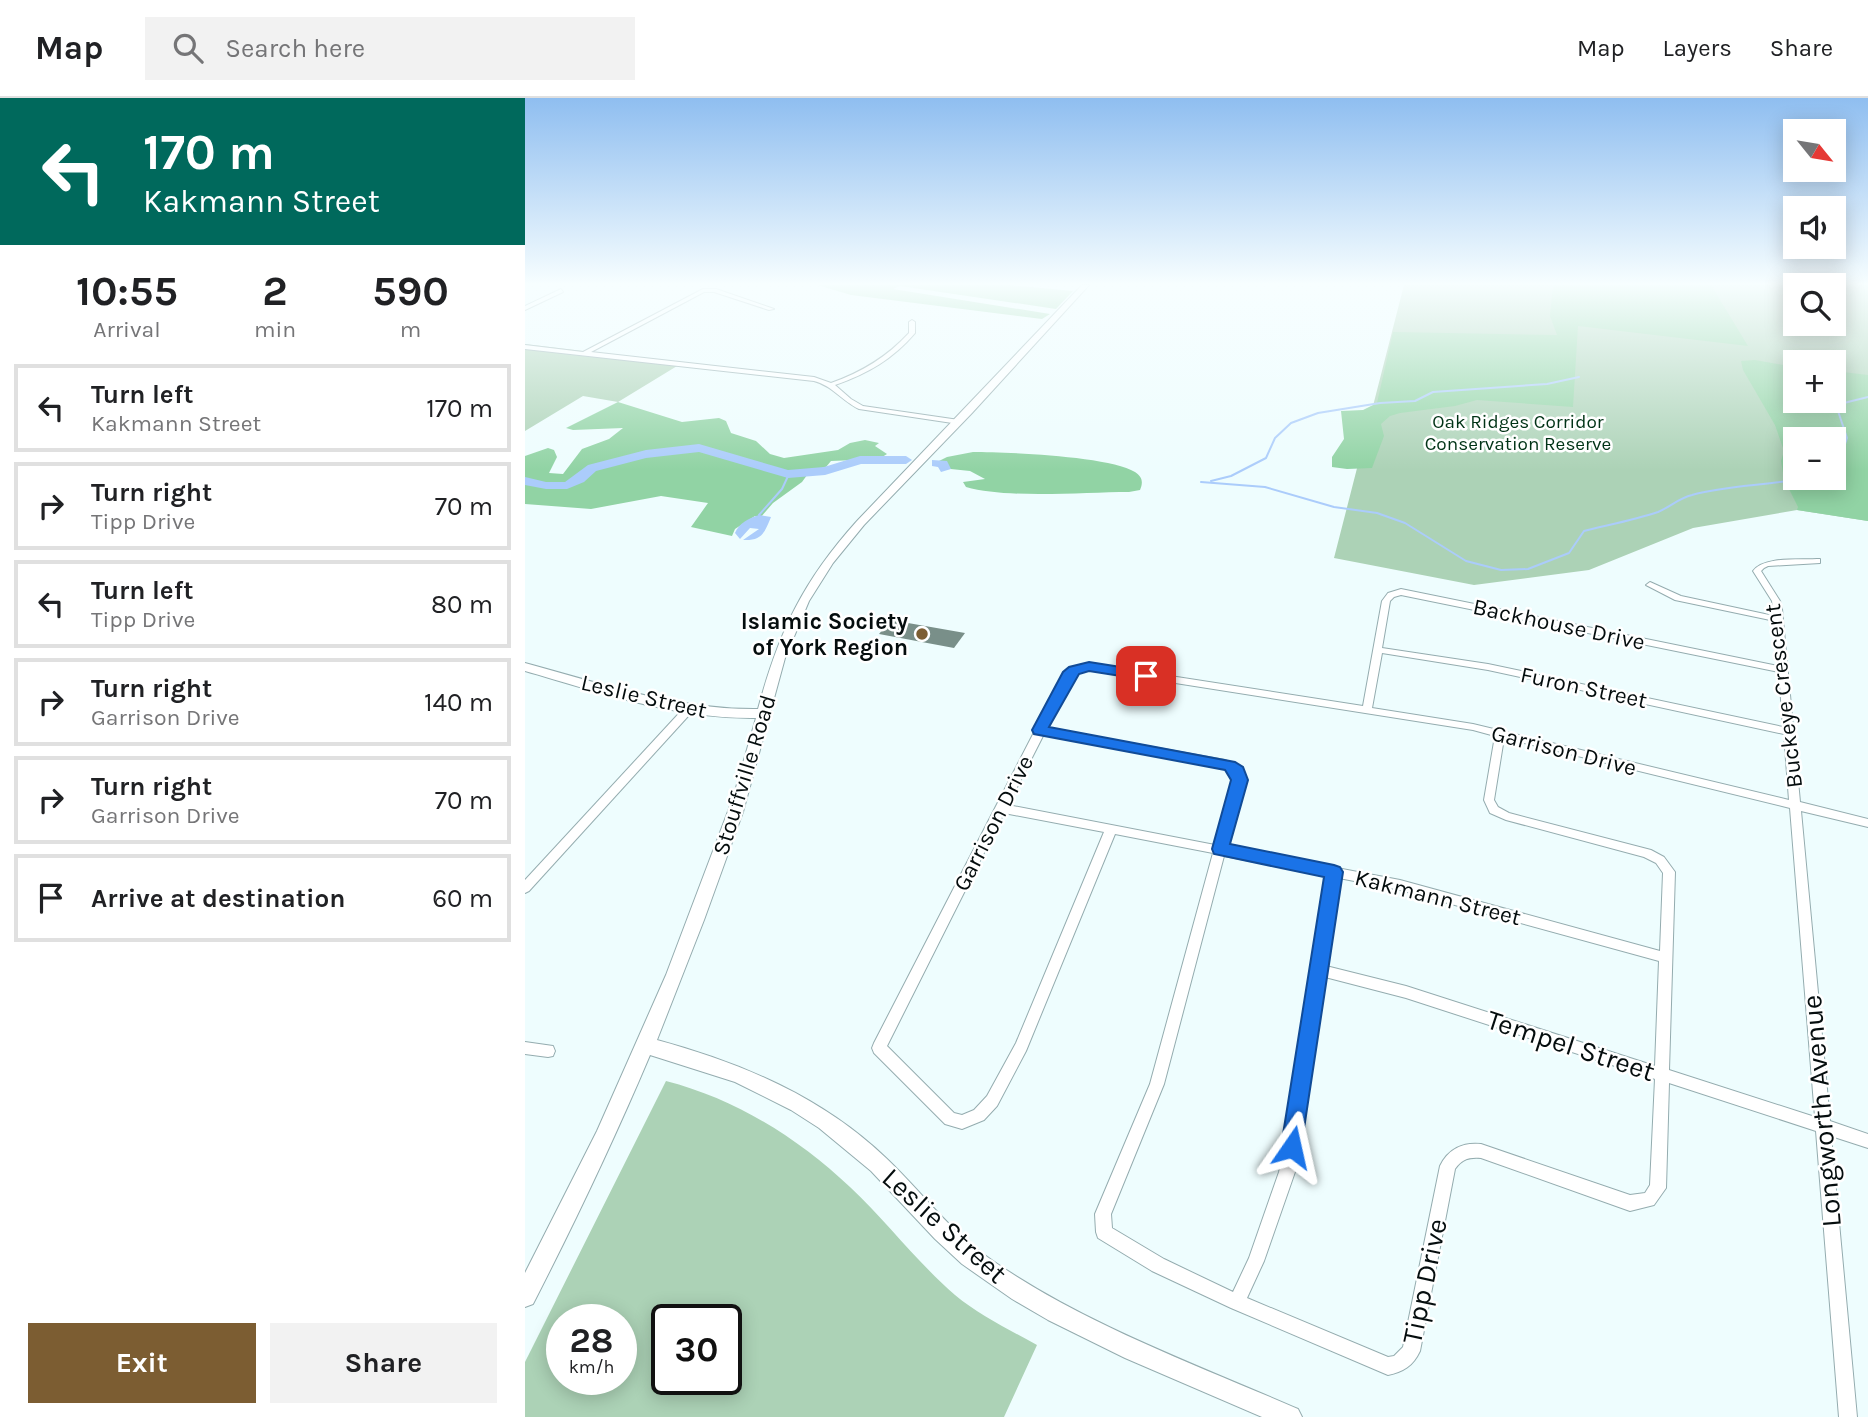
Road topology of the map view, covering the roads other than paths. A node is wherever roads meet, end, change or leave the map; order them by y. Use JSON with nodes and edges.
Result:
{"nodes":[{"id":1,"x":525,"y":347,"type":"edge"},
{"id":2,"x":597,"y":347,"type":"edge"},
{"id":3,"x":897,"y":347,"type":"edge"},
{"id":4,"x":1029,"y":347,"type":"edge"},
{"id":5,"x":585,"y":353,"type":"junction"},
{"id":6,"x":834,"y":384,"type":"junction"},
{"id":7,"x":959,"y":422,"type":"junction"},
{"id":8,"x":1817,"y":561,"type":"dead end"},
{"id":9,"x":1650,"y":585,"type":"dead end"},
{"id":10,"x":1777,"y":620,"type":"junction"},
{"id":11,"x":1378,"y":650,"type":"junction"},
{"id":12,"x":525,"y":667,"type":"edge"},
{"id":13,"x":1783,"y":670,"type":"junction"},
{"id":14,"x":1367,"y":710,"type":"junction"},
{"id":15,"x":687,"y":711,"type":"junction"},
{"id":16,"x":764,"y":713,"type":"junction"},
{"id":17,"x":1040,"y":730,"type":"junction"},
{"id":18,"x":1789,"y":732,"type":"junction"},
{"id":19,"x":1500,"y":734,"type":"junction"},
{"id":20,"x":1795,"y":805,"type":"junction"},
{"id":21,"x":1000,"y":808,"type":"junction"},
{"id":22,"x":1868,"y":823,"type":"edge"},
{"id":23,"x":1111,"y":830,"type":"junction"},
{"id":24,"x":1220,"y":849,"type":"junction"},
{"id":25,"x":1334,"y":872,"type":"junction"},
{"id":26,"x":525,"y":888,"type":"edge"},
{"id":27,"x":1667,"y":958,"type":"junction"},
{"id":28,"x":1318,"y":970,"type":"junction"},
{"id":29,"x":645,"y":1045,"type":"junction"},
{"id":30,"x":525,"y":1048,"type":"edge"},
{"id":31,"x":548,"y":1051,"type":"dead end"},
{"id":32,"x":1662,"y":1074,"type":"junction"},
{"id":33,"x":1823,"y":1126,"type":"junction"},
{"id":34,"x":1868,"y":1141,"type":"edge"},
{"id":35,"x":525,"y":1296,"type":"edge"},
{"id":36,"x":1237,"y":1302,"type":"junction"},
{"id":37,"x":1290,"y":1417,"type":"edge"},
{"id":38,"x":1848,"y":1417,"type":"edge"}],
"edges":[{"from":1,"to":5,"type":"street"},
{"from":2,"to":5,"type":"street"},
{"from":3,"to":6,"type":"street"},
{"from":4,"to":7,"type":"main road","name":"Stouffville Road"},
{"from":5,"to":6,"type":"street"},
{"from":6,"to":7,"type":"street"},
{"from":7,"to":16,"type":"main road","name":"Stouffville Road"},
{"from":8,"to":10,"type":"street","name":"Buckeye Crescent"},
{"from":9,"to":10,"type":"street"},
{"from":10,"to":13,"type":"street","name":"Buckeye Crescent"},
{"from":11,"to":13,"type":"street","name":"Backhouse Drive"},
{"from":11,"to":14,"type":"street"},
{"from":11,"to":18,"type":"street","name":"Furon Street"},
{"from":12,"to":15,"type":"main road","name":"Leslie Street"},
{"from":13,"to":18,"type":"street","name":"Buckeye Crescent"},
{"from":14,"to":17,"type":"street","name":"Garrison Drive"},
{"from":14,"to":19,"type":"street","name":"Garrison Drive"},
{"from":15,"to":16,"type":"main road","name":"Leslie Street"},
{"from":15,"to":26,"type":"street"},
{"from":16,"to":29,"type":"main road","name":"Stouffville Road"},
{"from":17,"to":21,"type":"street","name":"Garrison Drive"},
{"from":17,"to":24,"type":"street","name":"Tipp Drive"},
{"from":18,"to":20,"type":"street","name":"Buckeye Crescent"},
{"from":19,"to":20,"type":"street","name":"Garrison Drive"},
{"from":19,"to":27,"type":"street","name":"Tipp Drive"},
{"from":20,"to":22,"type":"street","name":"Garrison Drive"},
{"from":20,"to":33,"type":"street","name":"Longworth Avenue"},
{"from":21,"to":23,"type":"street","name":"Kakmann Street"},
{"from":21,"to":23,"type":"street","name":"Garrison Drive"},
{"from":23,"to":24,"type":"street","name":"Kakmann Street"},
{"from":24,"to":25,"type":"street","name":"Kakmann Street"},
{"from":24,"to":36,"type":"street","name":"Tipp Drive"},
{"from":25,"to":27,"type":"street","name":"Kakmann Street"},
{"from":25,"to":28,"type":"street"},
{"from":27,"to":32,"type":"street","name":"Tipp Drive"},
{"from":28,"to":32,"type":"street","name":"Tempel Street"},
{"from":28,"to":36,"type":"street"},
{"from":29,"to":35,"type":"main road","name":"Stouffville Road"},
{"from":29,"to":37,"type":"main road","name":"Leslie Street"},
{"from":30,"to":31,"type":"street"},
{"from":32,"to":33,"type":"street","name":"Tempel Street"},
{"from":32,"to":36,"type":"street","name":"Tipp Drive"},
{"from":33,"to":34,"type":"street","name":"Tempel Street"},
{"from":33,"to":38,"type":"street","name":"Longworth Avenue"}]}
